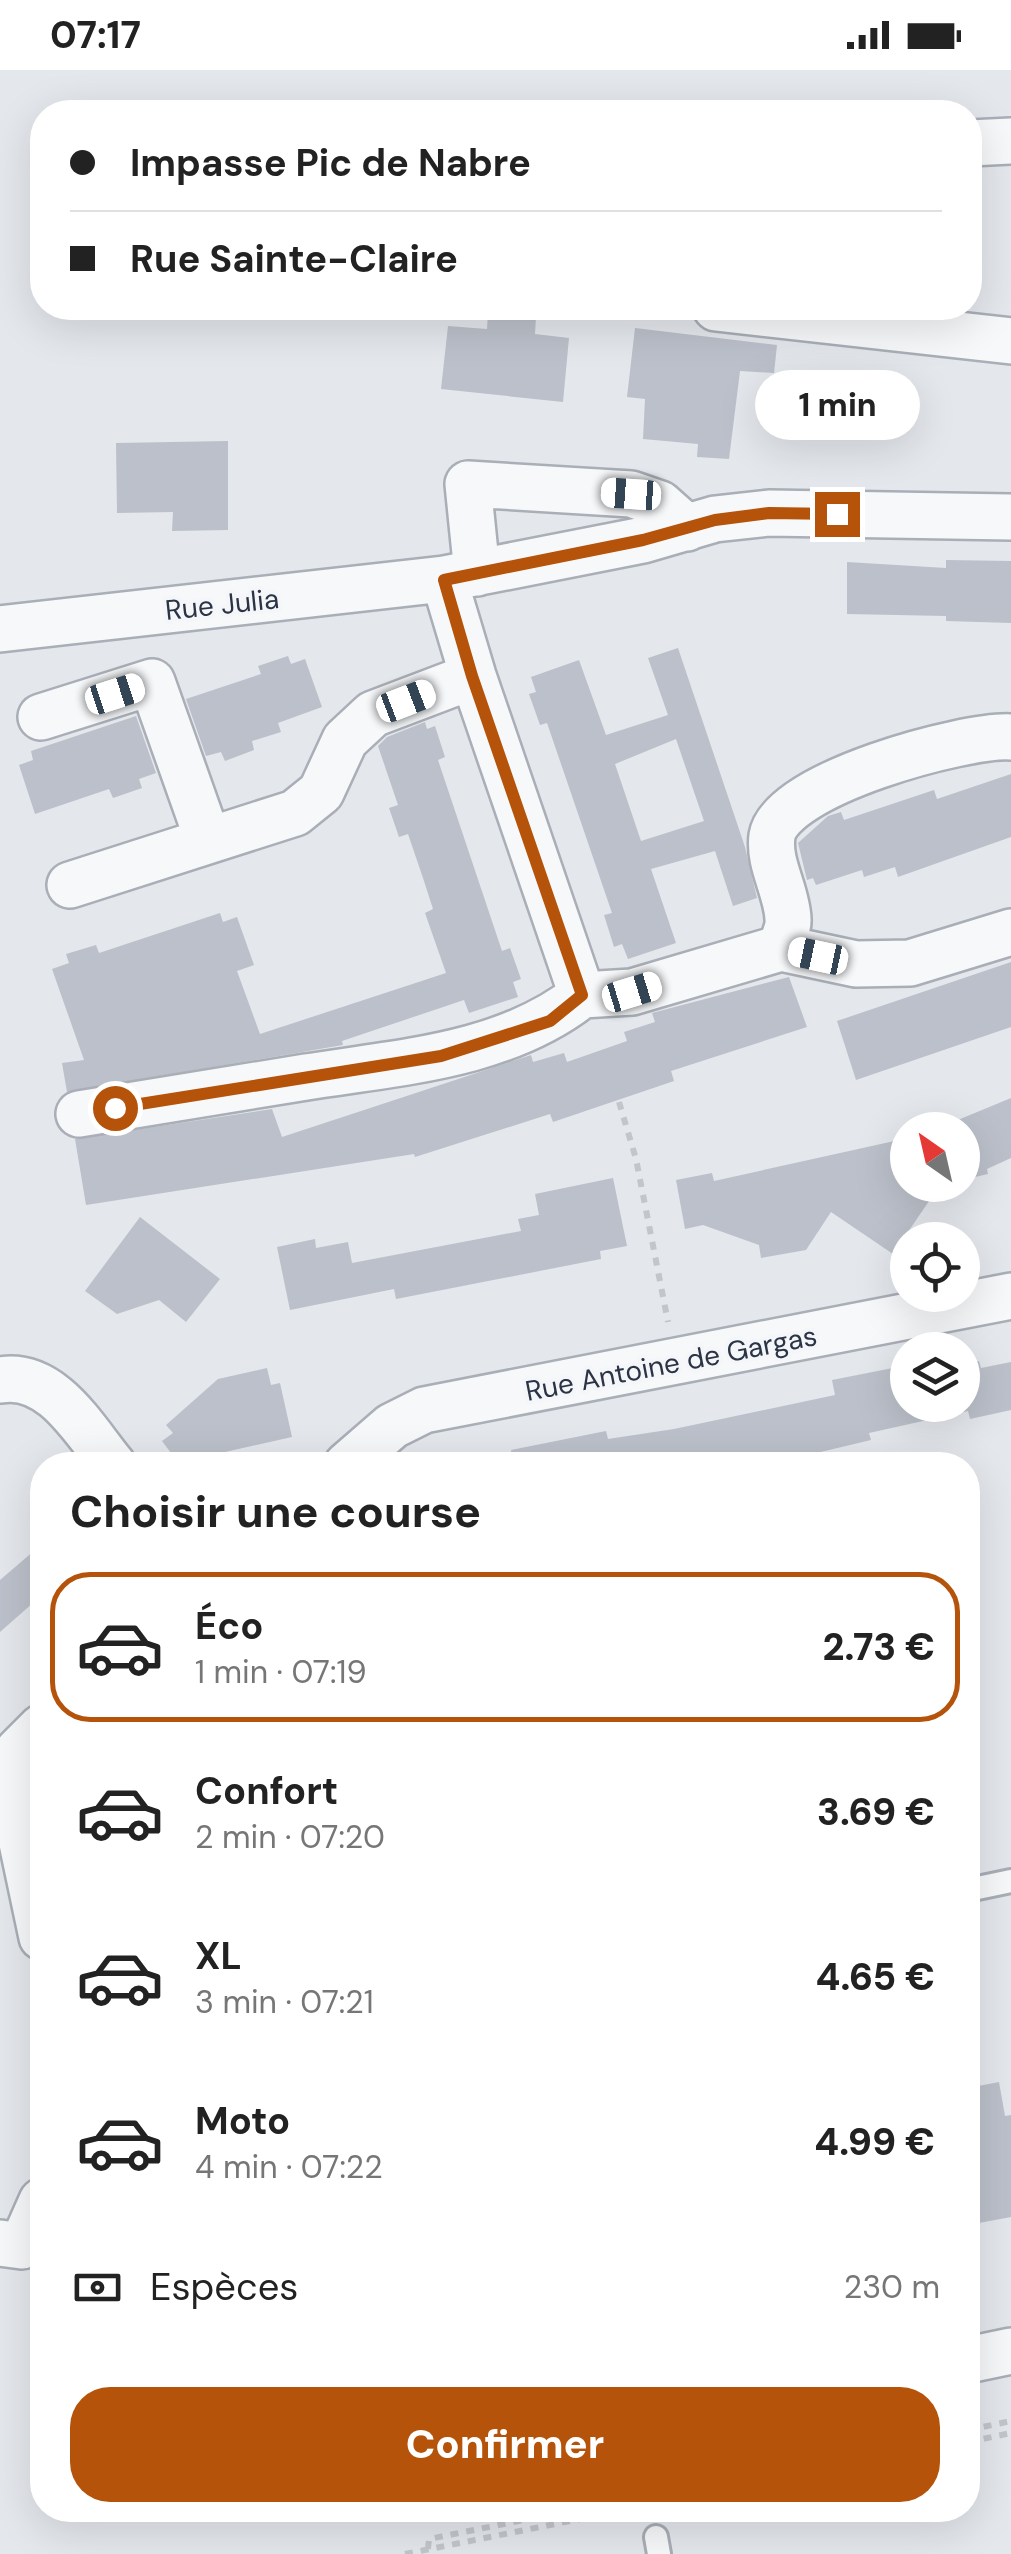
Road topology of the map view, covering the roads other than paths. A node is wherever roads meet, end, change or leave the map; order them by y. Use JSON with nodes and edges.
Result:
{"nodes":[{"id":1,"x":1011,"y":142,"type":"edge"},
{"id":2,"x":982,"y":143,"type":"edge"},
{"id":3,"x":823,"y":320,"type":"edge"},
{"id":4,"x":1011,"y":341,"type":"edge"},
{"id":5,"x":1011,"y":517,"type":"edge"},
{"id":6,"x":686,"y":528,"type":"junction"},
{"id":7,"x":461,"y":576,"type":"junction"},
{"id":8,"x":0,"y":629,"type":"edge"},
{"id":9,"x":472,"y":676,"type":"junction"},
{"id":10,"x":41,"y":717,"type":"dead end"},
{"id":11,"x":1011,"y":737,"type":"edge"},
{"id":12,"x":208,"y":840,"type":"junction"},
{"id":13,"x":70,"y":885,"type":"dead end"},
{"id":14,"x":1011,"y":932,"type":"edge"},
{"id":15,"x":780,"y":948,"type":"junction"},
{"id":16,"x":582,"y":995,"type":"junction"},
{"id":17,"x":79,"y":1114,"type":"dead end"},
{"id":18,"x":1011,"y":1296,"type":"edge"},
{"id":19,"x":0,"y":1380,"type":"edge"},
{"id":20,"x":101,"y":1452,"type":"edge"},
{"id":21,"x":362,"y":1452,"type":"edge"},
{"id":22,"x":30,"y":1738,"type":"edge"},
{"id":23,"x":5,"y":1767,"type":"edge"},
{"id":24,"x":30,"y":1879,"type":"edge"},
{"id":25,"x":1011,"y":1881,"type":"edge"},
{"id":26,"x":980,"y":1887,"type":"edge"},
{"id":27,"x":30,"y":2218,"type":"edge"},
{"id":28,"x":11,"y":2244,"type":"edge"},
{"id":29,"x":1011,"y":2351,"type":"edge"},
{"id":30,"x":980,"y":2357,"type":"edge"}],
"edges":[{"from":1,"to":2,"type":"street"},
{"from":3,"to":4,"type":"street"},
{"from":5,"to":6,"type":"street","name":"Rue Julia"},
{"from":6,"to":7,"type":"street","name":"Rue Julia"},
{"from":6,"to":7,"type":"street"},
{"from":7,"to":8,"type":"street","name":"Rue Julia"},
{"from":7,"to":9,"type":"street"},
{"from":9,"to":12,"type":"street"},
{"from":9,"to":16,"type":"street"},
{"from":10,"to":12,"type":"street"},
{"from":11,"to":15,"type":"street"},
{"from":12,"to":13,"type":"street"},
{"from":14,"to":15,"type":"street"},
{"from":15,"to":16,"type":"street"},
{"from":16,"to":17,"type":"street"},
{"from":18,"to":21,"type":"street","name":"Rue Antoine de Gargas"},
{"from":19,"to":20,"type":"street"},
{"from":22,"to":23,"type":"street"},
{"from":23,"to":24,"type":"street"},
{"from":25,"to":26,"type":"lane"},
{"from":27,"to":28,"type":"street"},
{"from":29,"to":30,"type":"street"}]}
